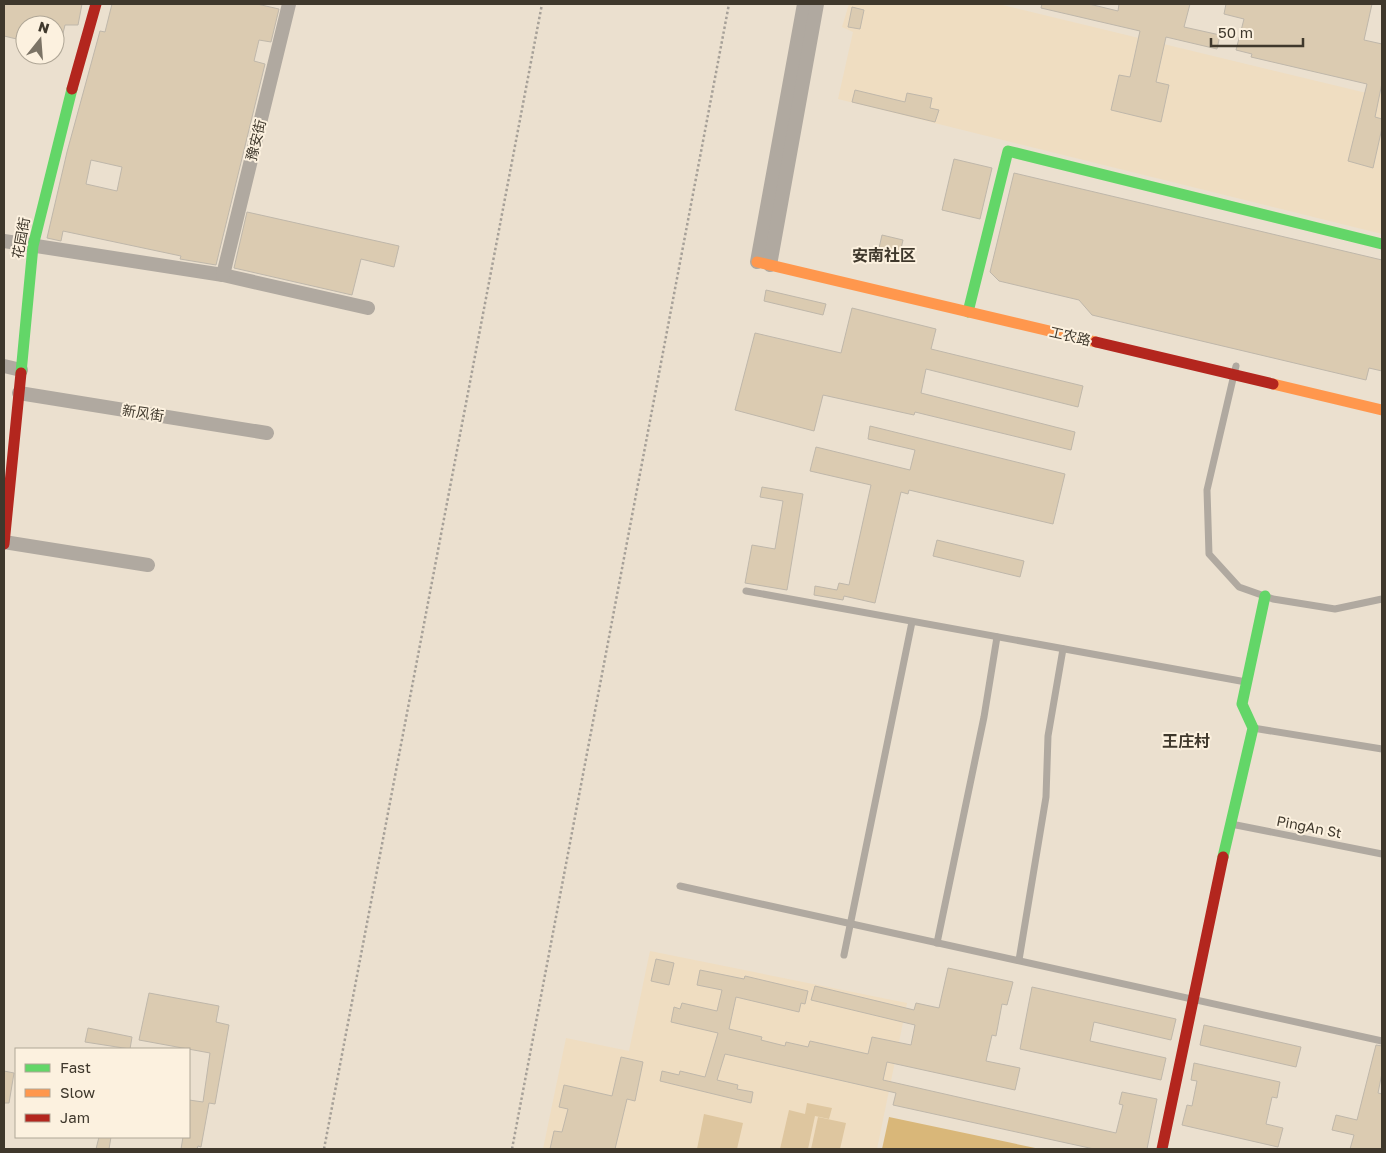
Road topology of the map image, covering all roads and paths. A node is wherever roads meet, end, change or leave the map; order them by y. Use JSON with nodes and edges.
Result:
{"nodes":[{"id":1,"x":96,"y":4,"type":"edge"},
{"id":2,"x":289,"y":4,"type":"edge"},
{"id":3,"x":542,"y":4,"type":"edge"},
{"id":4,"x":729,"y":4,"type":"edge"},
{"id":5,"x":804,"y":4,"type":"edge"},
{"id":6,"x":817,"y":4,"type":"edge"},
{"id":7,"x":4,"y":241,"type":"edge"},
{"id":8,"x":1382,"y":244,"type":"edge"},
{"id":9,"x":33,"y":246,"type":"junction"},
{"id":10,"x":764,"y":259,"type":"junction"},
{"id":11,"x":223,"y":275,"type":"junction"},
{"id":12,"x":969,"y":307,"type":"junction"},
{"id":13,"x":368,"y":308,"type":"dead end"},
{"id":14,"x":4,"y":366,"type":"edge"},
{"id":15,"x":21,"y":370,"type":"junction"},
{"id":16,"x":1235,"y":370,"type":"junction"},
{"id":17,"x":19,"y":393,"type":"junction"},
{"id":18,"x":1382,"y":400,"type":"edge"},
{"id":19,"x":1382,"y":410,"type":"edge"},
{"id":20,"x":267,"y":432,"type":"dead end"},
{"id":21,"x":8,"y":452,"type":"edge"},
{"id":22,"x":4,"y":543,"type":"edge"},
{"id":23,"x":148,"y":565,"type":"dead end"},
{"id":24,"x":746,"y":591,"type":"dead end"},
{"id":25,"x":1265,"y":596,"type":"junction"},
{"id":26,"x":1382,"y":599,"type":"edge"},
{"id":27,"x":912,"y":622,"type":"junction"},
{"id":28,"x":997,"y":637,"type":"junction"},
{"id":29,"x":1063,"y":649,"type":"junction"},
{"id":30,"x":1247,"y":682,"type":"junction"},
{"id":31,"x":1253,"y":728,"type":"junction"},
{"id":32,"x":1382,"y":749,"type":"edge"},
{"id":33,"x":1231,"y":824,"type":"junction"},
{"id":34,"x":1382,"y":854,"type":"edge"},
{"id":35,"x":680,"y":886,"type":"dead end"},
{"id":36,"x":850,"y":924,"type":"junction"},
{"id":37,"x":938,"y":943,"type":"junction"},
{"id":38,"x":844,"y":955,"type":"dead end"},
{"id":39,"x":1019,"y":960,"type":"junction"},
{"id":40,"x":1193,"y":999,"type":"junction"},
{"id":41,"x":1382,"y":1041,"type":"edge"},
{"id":42,"x":324,"y":1149,"type":"edge"},
{"id":43,"x":512,"y":1149,"type":"edge"},
{"id":44,"x":1162,"y":1149,"type":"edge"}],
"edges":[{"from":1,"to":9,"type":"street","name":"花园街"},
{"from":2,"to":11,"type":"street","name":"豫安街"},
{"from":3,"to":42,"type":"path"},
{"from":4,"to":43,"type":"path"},
{"from":5,"to":10,"type":"street"},
{"from":6,"to":10,"type":"street"},
{"from":7,"to":9,"type":"street"},
{"from":8,"to":12,"type":"street"},
{"from":9,"to":11,"type":"street"},
{"from":9,"to":15,"type":"street","name":"花园街"},
{"from":10,"to":12,"type":"street","name":"工农路"},
{"from":11,"to":13,"type":"street"},
{"from":12,"to":16,"type":"street","name":"工农路"},
{"from":14,"to":15,"type":"street"},
{"from":15,"to":17,"type":"street","name":"花园街"},
{"from":16,"to":18,"type":"street","name":"工农路"},
{"from":16,"to":19,"type":"street","name":"工农路"},
{"from":16,"to":25,"type":"lane"},
{"from":17,"to":20,"type":"street","name":"新风街"},
{"from":17,"to":21,"type":"street","name":"花园街"},
{"from":21,"to":22,"type":"street","name":"花园街"},
{"from":22,"to":23,"type":"street"},
{"from":24,"to":27,"type":"lane"},
{"from":25,"to":26,"type":"lane"},
{"from":25,"to":30,"type":"street"},
{"from":27,"to":28,"type":"lane"},
{"from":27,"to":36,"type":"lane"},
{"from":28,"to":29,"type":"lane"},
{"from":28,"to":37,"type":"lane"},
{"from":29,"to":30,"type":"lane"},
{"from":29,"to":39,"type":"lane"},
{"from":30,"to":31,"type":"street"},
{"from":31,"to":32,"type":"lane"},
{"from":31,"to":33,"type":"street"},
{"from":33,"to":34,"type":"lane","name":"PingAn St"},
{"from":33,"to":40,"type":"street"},
{"from":35,"to":36,"type":"lane"},
{"from":36,"to":37,"type":"lane"},
{"from":36,"to":38,"type":"lane"},
{"from":37,"to":39,"type":"lane"},
{"from":39,"to":40,"type":"lane"},
{"from":40,"to":41,"type":"lane"},
{"from":40,"to":44,"type":"street"}]}
